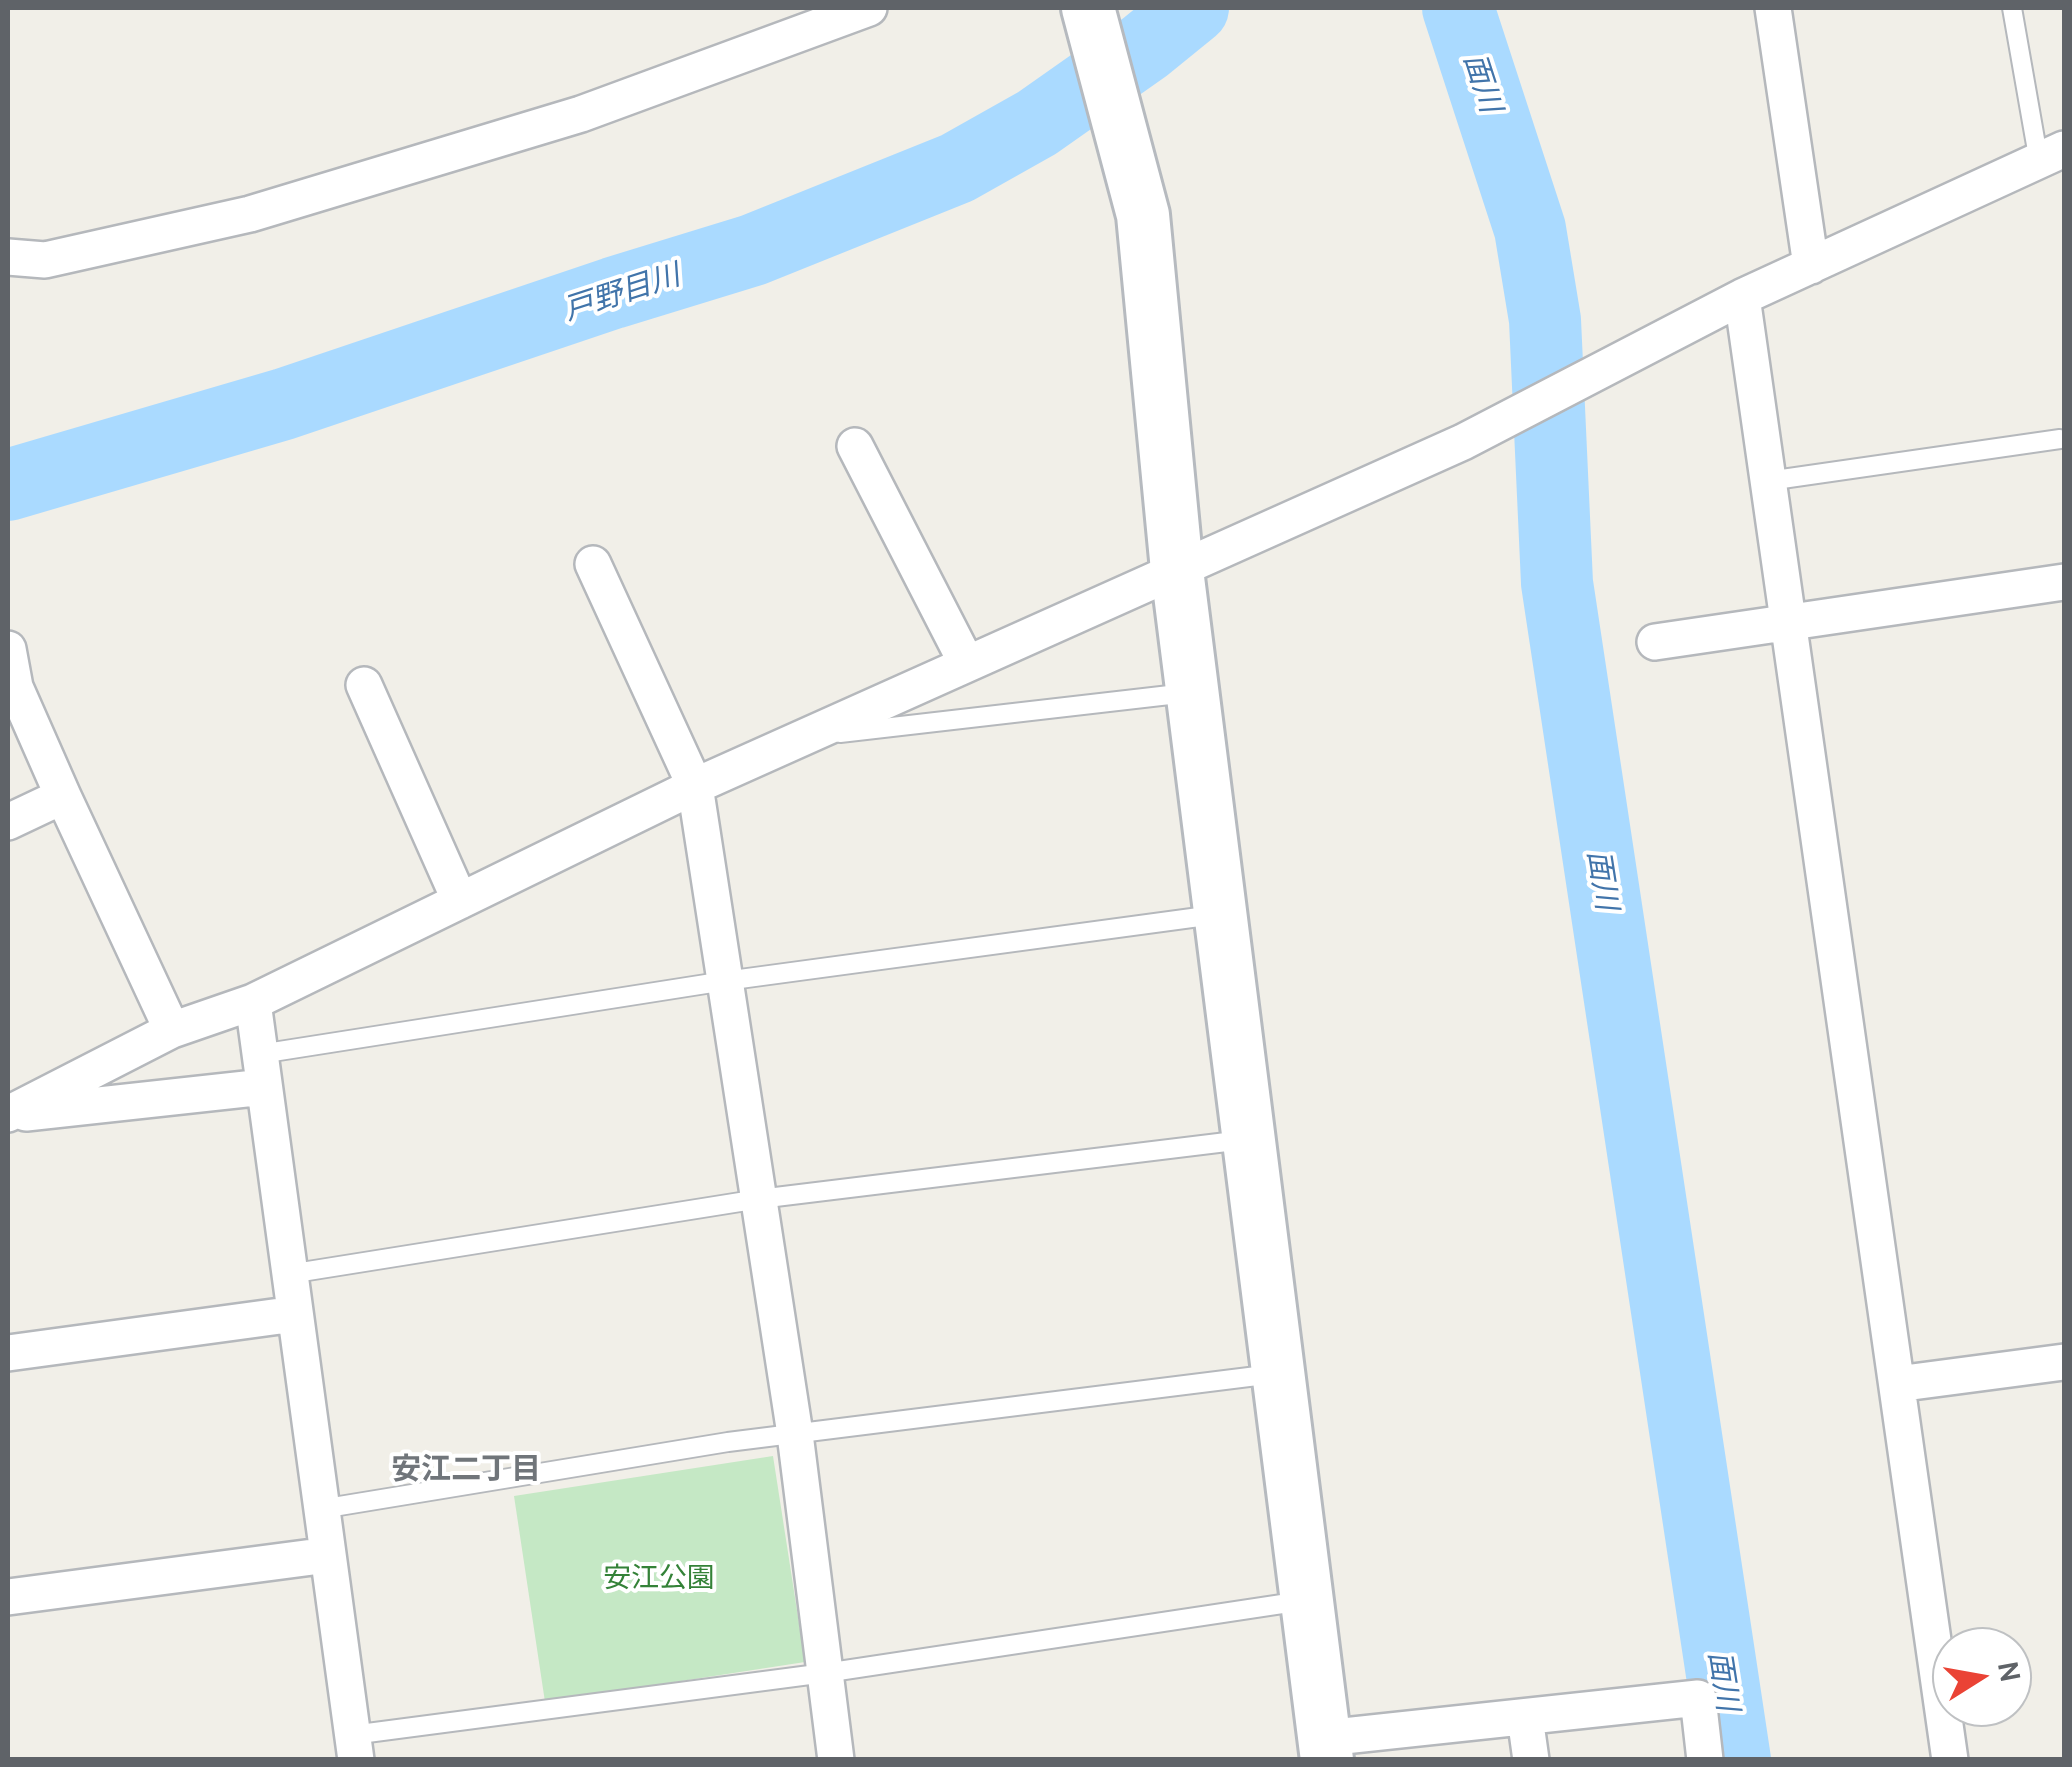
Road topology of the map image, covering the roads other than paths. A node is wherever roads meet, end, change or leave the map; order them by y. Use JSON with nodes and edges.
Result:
{"nodes":[{"id":1,"x":869,"y":8,"type":"edge"},
{"id":2,"x":1088,"y":8,"type":"edge"},
{"id":3,"x":1773,"y":8,"type":"edge"},
{"id":4,"x":2012,"y":8,"type":"edge"},
{"id":5,"x":2052,"y":156,"type":"edge"},
{"id":6,"x":8,"y":257,"type":"edge"},
{"id":7,"x":1811,"y":266,"type":"junction"},
{"id":8,"x":1742,"y":298,"type":"junction"},
{"id":9,"x":2060,"y":438,"type":"dead end"},
{"id":10,"x":855,"y":446,"type":"dead end"},
{"id":11,"x":1768,"y":481,"type":"junction"},
{"id":12,"x":593,"y":564,"type":"dead end"},
{"id":13,"x":1177,"y":570,"type":"junction"},
{"id":14,"x":2064,"y":582,"type":"edge"},
{"id":15,"x":1788,"y":622,"type":"junction"},
{"id":16,"x":1655,"y":642,"type":"dead end"},
{"id":17,"x":8,"y":649,"type":"edge"},
{"id":18,"x":967,"y":664,"type":"junction"},
{"id":19,"x":364,"y":685,"type":"dead end"},
{"id":20,"x":1192,"y":692,"type":"junction"},
{"id":21,"x":805,"y":736,"type":"junction"},
{"id":22,"x":695,"y":786,"type":"junction"},
{"id":23,"x":62,"y":796,"type":"junction"},
{"id":24,"x":8,"y":822,"type":"edge"},
{"id":25,"x":460,"y":901,"type":"junction"},
{"id":26,"x":1220,"y":915,"type":"junction"},
{"id":27,"x":725,"y":981,"type":"junction"},
{"id":28,"x":253,"y":1002,"type":"junction"},
{"id":29,"x":172,"y":1030,"type":"junction"},
{"id":30,"x":262,"y":1070,"type":"junction"},
{"id":31,"x":8,"y":1114,"type":"edge"},
{"id":32,"x":1248,"y":1139,"type":"junction"},
{"id":33,"x":759,"y":1200,"type":"junction"},
{"id":34,"x":290,"y":1274,"type":"junction"},
{"id":35,"x":295,"y":1314,"type":"junction"},
{"id":36,"x":8,"y":1353,"type":"edge"},
{"id":37,"x":2064,"y":1362,"type":"edge"},
{"id":38,"x":1278,"y":1374,"type":"junction"},
{"id":39,"x":1897,"y":1384,"type":"junction"},
{"id":40,"x":795,"y":1434,"type":"junction"},
{"id":41,"x":322,"y":1509,"type":"junction"},
{"id":42,"x":328,"y":1555,"type":"junction"},
{"id":43,"x":8,"y":1597,"type":"edge"},
{"id":44,"x":1307,"y":1600,"type":"junction"},
{"id":45,"x":825,"y":1673,"type":"junction"},
{"id":46,"x":1526,"y":1716,"type":"junction"},
{"id":47,"x":354,"y":1747,"type":"edge"},
{"id":48,"x":1326,"y":1749,"type":"edge"},
{"id":49,"x":836,"y":1760,"type":"edge"},
{"id":50,"x":1531,"y":1760,"type":"edge"},
{"id":51,"x":1705,"y":1760,"type":"edge"},
{"id":52,"x":1950,"y":1760,"type":"edge"}],
"edges":[{"from":1,"to":6,"type":"street"},
{"from":2,"to":13,"type":"street"},
{"from":3,"to":7,"type":"street"},
{"from":4,"to":5,"type":"lane"},
{"from":5,"to":7,"type":"street"},
{"from":7,"to":8,"type":"street"},
{"from":8,"to":11,"type":"street"},
{"from":8,"to":13,"type":"street"},
{"from":9,"to":11,"type":"lane"},
{"from":10,"to":18,"type":"street"},
{"from":11,"to":15,"type":"street"},
{"from":12,"to":22,"type":"street"},
{"from":13,"to":18,"type":"street"},
{"from":13,"to":20,"type":"street"},
{"from":14,"to":15,"type":"street"},
{"from":15,"to":16,"type":"street"},
{"from":15,"to":39,"type":"street"},
{"from":17,"to":23,"type":"street"},
{"from":18,"to":21,"type":"street"},
{"from":19,"to":25,"type":"street"},
{"from":20,"to":21,"type":"lane"},
{"from":20,"to":26,"type":"street"},
{"from":21,"to":22,"type":"street"},
{"from":22,"to":25,"type":"street"},
{"from":22,"to":27,"type":"street"},
{"from":23,"to":24,"type":"street"},
{"from":23,"to":29,"type":"street"},
{"from":25,"to":28,"type":"street"},
{"from":26,"to":27,"type":"lane"},
{"from":26,"to":32,"type":"street"},
{"from":27,"to":30,"type":"lane"},
{"from":27,"to":33,"type":"street"},
{"from":28,"to":29,"type":"street"},
{"from":28,"to":30,"type":"street"},
{"from":29,"to":31,"type":"street"},
{"from":30,"to":31,"type":"street"},
{"from":30,"to":34,"type":"street"},
{"from":32,"to":33,"type":"lane"},
{"from":32,"to":38,"type":"street"},
{"from":33,"to":34,"type":"lane"},
{"from":33,"to":40,"type":"street"},
{"from":34,"to":35,"type":"street"},
{"from":35,"to":36,"type":"street"},
{"from":35,"to":41,"type":"street"},
{"from":37,"to":39,"type":"street"},
{"from":38,"to":40,"type":"lane"},
{"from":38,"to":44,"type":"street"},
{"from":39,"to":52,"type":"street"},
{"from":40,"to":41,"type":"lane"},
{"from":40,"to":45,"type":"street"},
{"from":41,"to":42,"type":"street"},
{"from":42,"to":43,"type":"street"},
{"from":42,"to":47,"type":"street"},
{"from":44,"to":45,"type":"lane"},
{"from":44,"to":48,"type":"street"},
{"from":45,"to":47,"type":"lane"},
{"from":45,"to":49,"type":"street"},
{"from":46,"to":48,"type":"street"},
{"from":46,"to":50,"type":"street"},
{"from":46,"to":51,"type":"street"}]}
